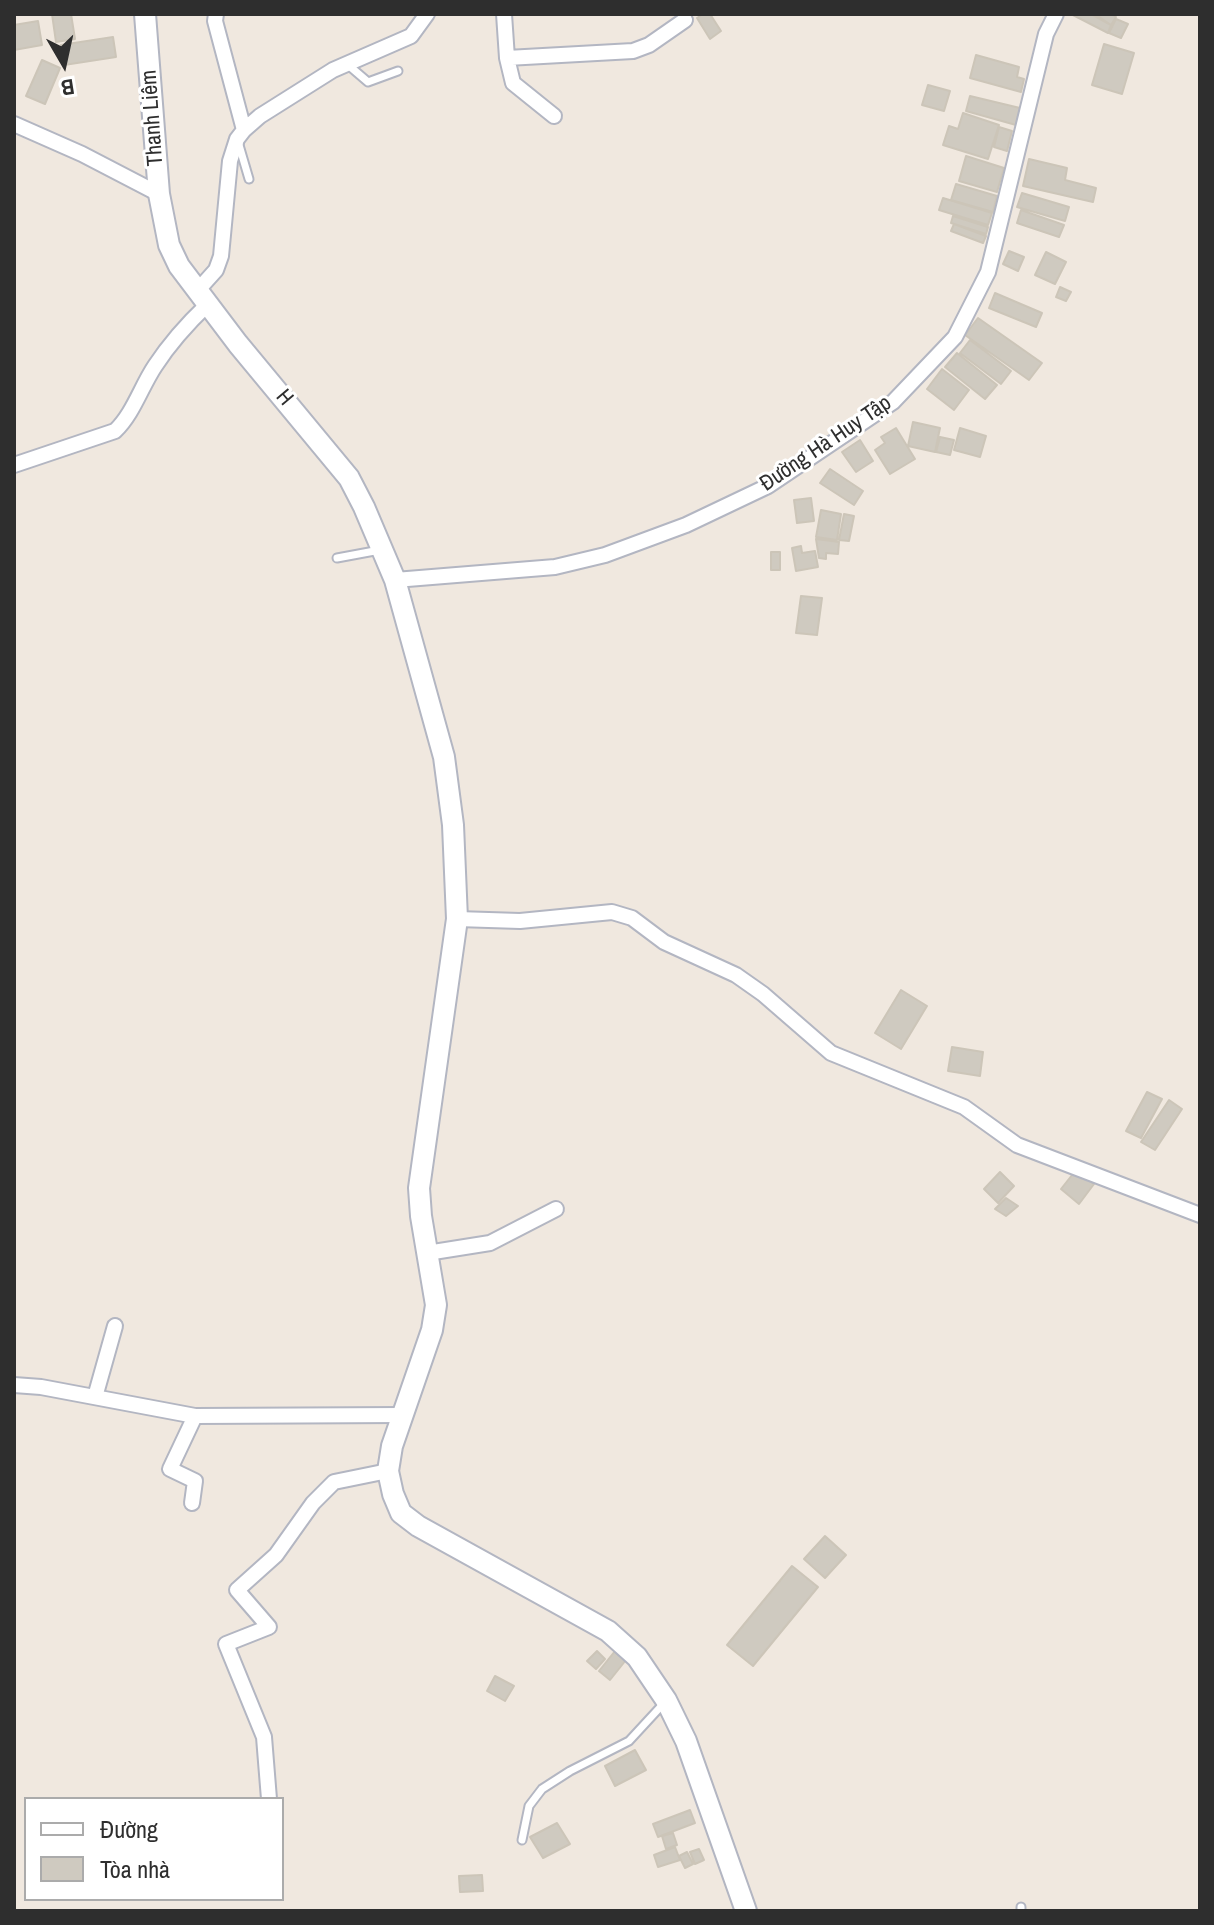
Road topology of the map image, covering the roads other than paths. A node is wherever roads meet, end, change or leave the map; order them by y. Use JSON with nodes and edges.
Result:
{"nodes":[{"id":1,"x":145,"y":14,"type":"edge"},
{"id":2,"x":216,"y":14,"type":"edge"},
{"id":3,"x":427,"y":14,"type":"edge"},
{"id":4,"x":504,"y":14,"type":"edge"},
{"id":5,"x":1056,"y":14,"type":"edge"},
{"id":6,"x":685,"y":20,"type":"dead end"},
{"id":7,"x":507,"y":58,"type":"junction"},
{"id":8,"x":347,"y":64,"type":"junction"},
{"id":9,"x":398,"y":71,"type":"dead end"},
{"id":10,"x":554,"y":116,"type":"dead end"},
{"id":11,"x":14,"y":124,"type":"edge"},
{"id":12,"x":240,"y":134,"type":"junction"},
{"id":13,"x":249,"y":179,"type":"dead end"},
{"id":14,"x":159,"y":194,"type":"junction"},
{"id":15,"x":163,"y":221,"type":"joint"},
{"id":16,"x":203,"y":297,"type":"junction"},
{"id":17,"x":14,"y":465,"type":"edge"},
{"id":18,"x":382,"y":550,"type":"junction"},
{"id":19,"x":337,"y":558,"type":"dead end"},
{"id":20,"x":395,"y":580,"type":"junction"},
{"id":21,"x":457,"y":919,"type":"junction"},
{"id":22,"x":556,"y":1209,"type":"dead end"},
{"id":23,"x":1200,"y":1215,"type":"edge"},
{"id":24,"x":427,"y":1253,"type":"junction"},
{"id":25,"x":115,"y":1326,"type":"dead end"},
{"id":26,"x":14,"y":1385,"type":"edge"},
{"id":27,"x":95,"y":1397,"type":"junction"},
{"id":28,"x":403,"y":1415,"type":"junction"},
{"id":29,"x":195,"y":1416,"type":"junction"},
{"id":30,"x":388,"y":1471,"type":"junction"},
{"id":31,"x":192,"y":1503,"type":"dead end"},
{"id":32,"x":666,"y":1700,"type":"junction"},
{"id":33,"x":269,"y":1797,"type":"edge"},
{"id":34,"x":522,"y":1840,"type":"dead end"},
{"id":35,"x":746,"y":1911,"type":"edge"}],
"edges":[{"from":1,"to":14,"type":"street","name":"Thanh Liêm"},
{"from":2,"to":12,"type":"street"},
{"from":3,"to":8,"type":"street"},
{"from":4,"to":7,"type":"street"},
{"from":5,"to":20,"type":"street","name":"Đường Hà Huy Tập"},
{"from":6,"to":7,"type":"street"},
{"from":7,"to":10,"type":"street"},
{"from":8,"to":9,"type":"lane"},
{"from":8,"to":12,"type":"street"},
{"from":11,"to":14,"type":"street"},
{"from":12,"to":13,"type":"lane"},
{"from":12,"to":16,"type":"street"},
{"from":14,"to":15,"type":"street","name":"Thanh Liêm"},
{"from":15,"to":16,"type":"street","name":"H"},
{"from":16,"to":17,"type":"street"},
{"from":16,"to":18,"type":"street","name":"H"},
{"from":18,"to":19,"type":"lane"},
{"from":18,"to":20,"type":"street","name":"H"},
{"from":20,"to":21,"type":"street","name":"H"},
{"from":21,"to":23,"type":"street"},
{"from":21,"to":24,"type":"street","name":"H"},
{"from":22,"to":24,"type":"street"},
{"from":24,"to":28,"type":"street","name":"H"},
{"from":25,"to":27,"type":"street"},
{"from":26,"to":27,"type":"street"},
{"from":27,"to":29,"type":"street"},
{"from":28,"to":29,"type":"street"},
{"from":28,"to":30,"type":"street","name":"H"},
{"from":29,"to":31,"type":"street"},
{"from":30,"to":32,"type":"street"},
{"from":30,"to":33,"type":"street"},
{"from":32,"to":34,"type":"lane"},
{"from":32,"to":35,"type":"street"}]}
